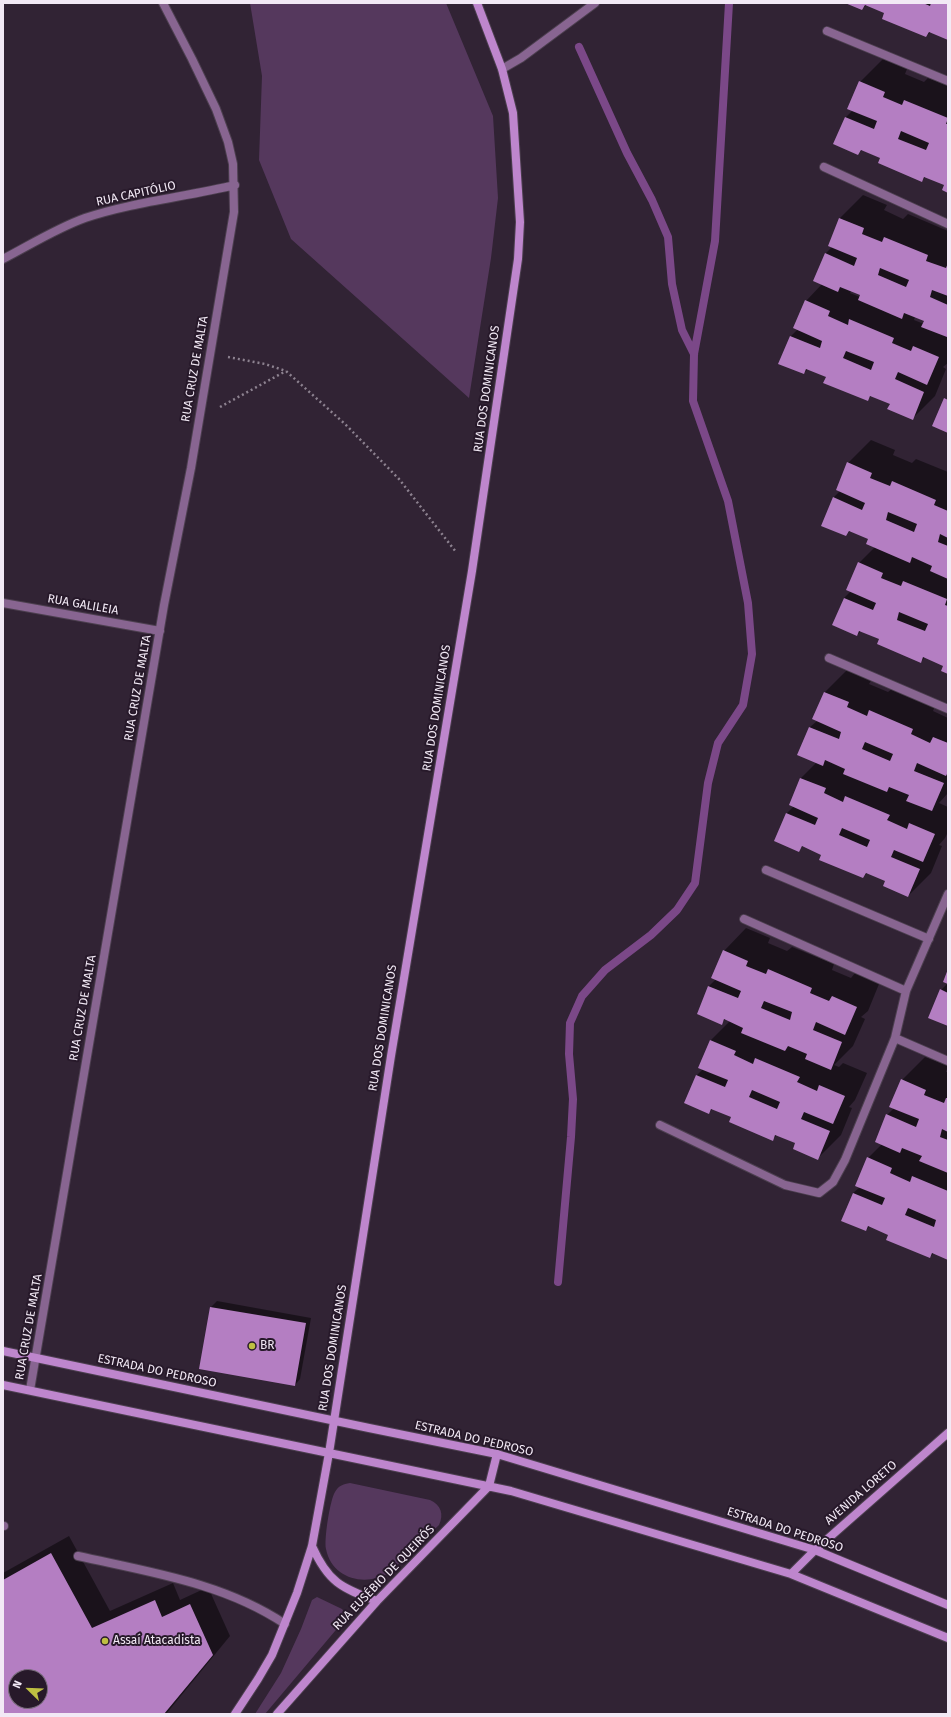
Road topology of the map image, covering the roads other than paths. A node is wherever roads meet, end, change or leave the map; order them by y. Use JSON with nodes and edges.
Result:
{"nodes":[{"id":1,"x":162,"y":3,"type":"edge"},
{"id":2,"x":477,"y":3,"type":"edge"},
{"id":3,"x":595,"y":3,"type":"edge"},
{"id":4,"x":827,"y":31,"type":"dead end"},
{"id":5,"x":502,"y":69,"type":"junction"},
{"id":6,"x":948,"y":81,"type":"edge"},
{"id":7,"x":824,"y":167,"type":"dead end"},
{"id":8,"x":235,"y":185,"type":"junction"},
{"id":9,"x":948,"y":224,"type":"edge"},
{"id":10,"x":3,"y":259,"type":"edge"},
{"id":11,"x":3,"y":603,"type":"edge"},
{"id":12,"x":160,"y":631,"type":"junction"},
{"id":13,"x":829,"y":658,"type":"dead end"},
{"id":14,"x":948,"y":709,"type":"edge"},
{"id":15,"x":766,"y":870,"type":"dead end"},
{"id":16,"x":948,"y":894,"type":"edge"},
{"id":17,"x":744,"y":919,"type":"dead end"},
{"id":18,"x":929,"y":939,"type":"junction"},
{"id":19,"x":906,"y":991,"type":"junction"},
{"id":20,"x":895,"y":1038,"type":"junction"},
{"id":21,"x":948,"y":1061,"type":"edge"},
{"id":22,"x":660,"y":1125,"type":"dead end"},
{"id":23,"x":3,"y":1351,"type":"edge"},
{"id":24,"x":36,"y":1358,"type":"junction"},
{"id":25,"x":3,"y":1385,"type":"edge"},
{"id":26,"x":30,"y":1390,"type":"junction"},
{"id":27,"x":334,"y":1420,"type":"junction"},
{"id":28,"x":948,"y":1433,"type":"edge"},
{"id":29,"x":329,"y":1453,"type":"junction"},
{"id":30,"x":497,"y":1454,"type":"junction"},
{"id":31,"x":489,"y":1486,"type":"junction"},
{"id":32,"x":312,"y":1546,"type":"junction"},
{"id":33,"x":815,"y":1550,"type":"junction"},
{"id":34,"x":78,"y":1556,"type":"dead end"},
{"id":35,"x":791,"y":1574,"type":"junction"},
{"id":36,"x":377,"y":1600,"type":"junction"},
{"id":37,"x":948,"y":1605,"type":"edge"},
{"id":38,"x":285,"y":1624,"type":"junction"},
{"id":39,"x":948,"y":1638,"type":"edge"},
{"id":40,"x":234,"y":1714,"type":"edge"},
{"id":41,"x":277,"y":1714,"type":"edge"}],
"edges":[{"from":1,"to":8,"type":"street","name":"RUA CRUZ DE MALTA"},
{"from":2,"to":5,"type":"main road","name":"RUA DOS DOMINICANOS"},
{"from":3,"to":5,"type":"street"},
{"from":4,"to":6,"type":"street"},
{"from":5,"to":27,"type":"main road","name":"RUA DOS DOMINICANOS"},
{"from":7,"to":9,"type":"street"},
{"from":8,"to":10,"type":"street","name":"RUA CAPITÓLIO"},
{"from":8,"to":12,"type":"street","name":"RUA CRUZ DE MALTA"},
{"from":11,"to":12,"type":"street","name":"RUA GALILEIA"},
{"from":12,"to":24,"type":"street","name":"RUA CRUZ DE MALTA"},
{"from":13,"to":14,"type":"street"},
{"from":15,"to":18,"type":"street"},
{"from":16,"to":18,"type":"street"},
{"from":17,"to":19,"type":"street"},
{"from":18,"to":19,"type":"street"},
{"from":19,"to":20,"type":"street"},
{"from":20,"to":21,"type":"street"},
{"from":20,"to":22,"type":"street"},
{"from":23,"to":24,"type":"main road","name":"ESTRADA DO PEDROSO"},
{"from":24,"to":26,"type":"street","name":"RUA CRUZ DE MALTA"},
{"from":24,"to":27,"type":"main road","name":"ESTRADA DO PEDROSO"},
{"from":25,"to":26,"type":"main road"},
{"from":26,"to":29,"type":"main road"},
{"from":27,"to":29,"type":"main road"},
{"from":27,"to":30,"type":"main road","name":"ESTRADA DO PEDROSO"},
{"from":28,"to":33,"type":"main road","name":"AVENIDA LORETO"},
{"from":29,"to":31,"type":"main road"},
{"from":29,"to":32,"type":"main road"},
{"from":30,"to":31,"type":"main road"},
{"from":30,"to":33,"type":"main road","name":"ESTRADA DO PEDROSO"},
{"from":31,"to":35,"type":"main road"},
{"from":31,"to":36,"type":"main road","name":"RUA EUSÉBIO DE QUEIRÓS"},
{"from":32,"to":36,"type":"main road"},
{"from":32,"to":38,"type":"main road"},
{"from":33,"to":35,"type":"main road","name":"AVENIDA LORETO"},
{"from":33,"to":37,"type":"main road","name":"ESTRADA DO PEDROSO"},
{"from":34,"to":38,"type":"street"},
{"from":35,"to":39,"type":"main road"},
{"from":36,"to":41,"type":"main road","name":"RUA EUSÉBIO DE QUEIRÓS"},
{"from":38,"to":40,"type":"main road"}]}
